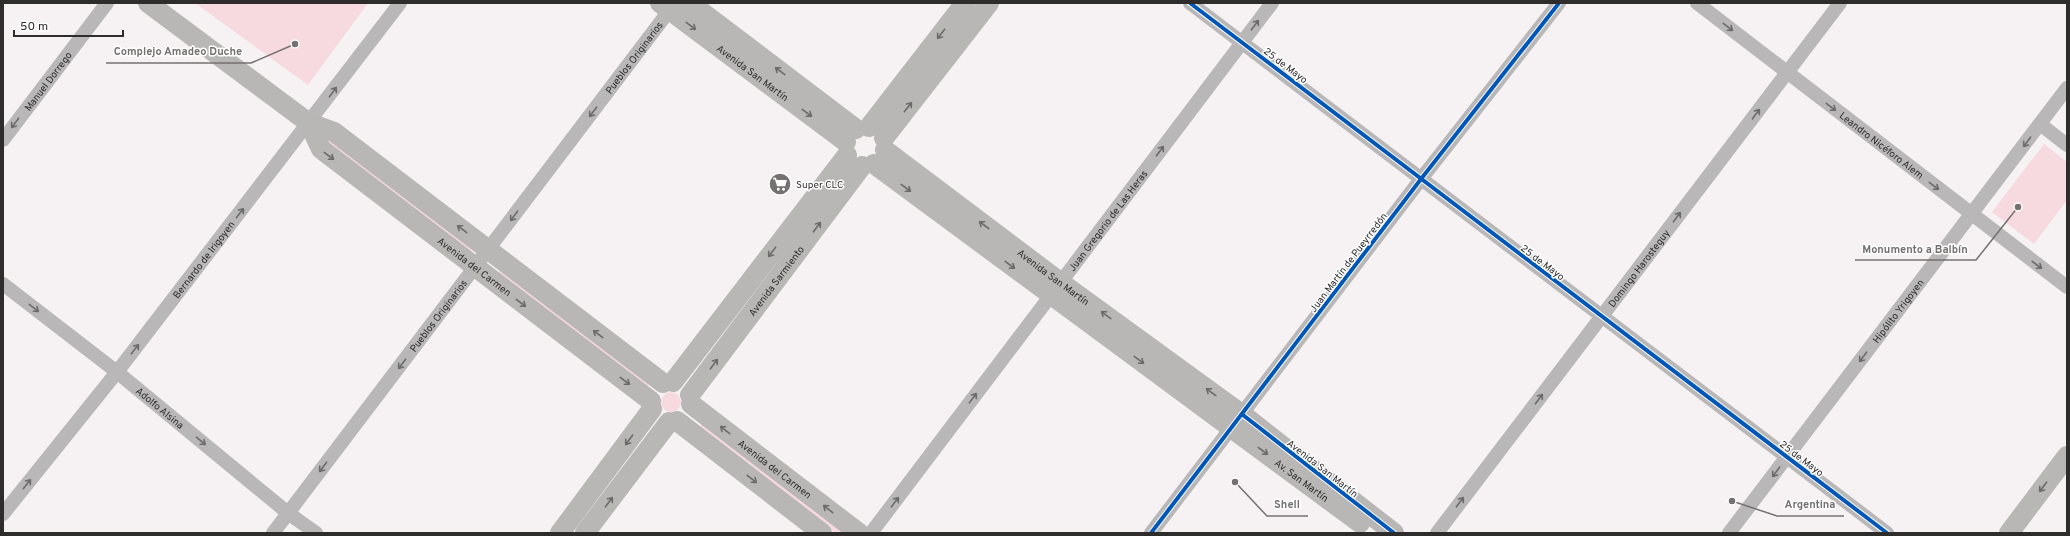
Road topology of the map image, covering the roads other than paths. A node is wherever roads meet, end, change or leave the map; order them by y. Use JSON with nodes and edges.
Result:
{"nodes":[{"id":1,"x":107,"y":3,"type":"edge"},
{"id":2,"x":148,"y":3,"type":"edge"},
{"id":3,"x":400,"y":3,"type":"edge"},
{"id":4,"x":690,"y":3,"type":"edge"},
{"id":5,"x":964,"y":3,"type":"edge"},
{"id":6,"x":989,"y":3,"type":"edge"},
{"id":7,"x":1190,"y":3,"type":"edge"},
{"id":8,"x":1272,"y":3,"type":"edge"},
{"id":9,"x":1559,"y":3,"type":"edge"},
{"id":10,"x":1697,"y":3,"type":"edge"},
{"id":11,"x":1840,"y":3,"type":"edge"},
{"id":12,"x":668,"y":5,"type":"edge"},
{"id":13,"x":1242,"y":42,"type":"junction"},
{"id":14,"x":1786,"y":73,"type":"junction"},
{"id":15,"x":2067,"y":88,"type":"edge"},
{"id":16,"x":309,"y":123,"type":"junction"},
{"id":17,"x":2040,"y":124,"type":"junction"},
{"id":18,"x":3,"y":140,"type":"edge"},
{"id":19,"x":2067,"y":145,"type":"edge"},
{"id":20,"x":865,"y":146,"type":"junction"},
{"id":21,"x":1421,"y":179,"type":"junction"},
{"id":22,"x":1971,"y":214,"type":"junction"},
{"id":23,"x":488,"y":250,"type":"junction"},
{"id":24,"x":475,"y":267,"type":"junction"},
{"id":25,"x":3,"y":284,"type":"edge"},
{"id":26,"x":2067,"y":287,"type":"edge"},
{"id":27,"x":1055,"y":289,"type":"junction"},
{"id":28,"x":1602,"y":316,"type":"junction"},
{"id":29,"x":117,"y":372,"type":"junction"},
{"id":30,"x":668,"y":382,"type":"junction"},
{"id":31,"x":691,"y":400,"type":"junction"},
{"id":32,"x":652,"y":405,"type":"junction"},
{"id":33,"x":673,"y":421,"type":"junction"},
{"id":34,"x":1237,"y":421,"type":"junction"},
{"id":35,"x":2067,"y":456,"type":"edge"},
{"id":36,"x":1788,"y":457,"type":"junction"},
{"id":37,"x":2067,"y":478,"type":"edge"},
{"id":38,"x":288,"y":513,"type":"junction"},
{"id":39,"x":3,"y":514,"type":"edge"},
{"id":40,"x":273,"y":533,"type":"edge"},
{"id":41,"x":316,"y":533,"type":"edge"},
{"id":42,"x":560,"y":533,"type":"edge"},
{"id":43,"x":585,"y":533,"type":"edge"},
{"id":44,"x":822,"y":533,"type":"edge"},
{"id":45,"x":859,"y":533,"type":"edge"},
{"id":46,"x":871,"y":533,"type":"edge"},
{"id":47,"x":1151,"y":533,"type":"edge"},
{"id":48,"x":1373,"y":533,"type":"edge"},
{"id":49,"x":1394,"y":533,"type":"edge"},
{"id":50,"x":1437,"y":533,"type":"edge"},
{"id":51,"x":1729,"y":533,"type":"edge"},
{"id":52,"x":1887,"y":533,"type":"edge"},
{"id":53,"x":2009,"y":533,"type":"edge"},
{"id":54,"x":2026,"y":533,"type":"edge"}],
"edges":[{"from":1,"to":18,"type":"street","name":"Manuel Dorrego","one_way":true},
{"from":2,"to":16,"type":"main road"},
{"from":16,"to":3,"type":"street","name":"Bernardo de Irigoyen","one_way":true},
{"from":20,"to":4,"type":"main road","name":"Avenida San Martín","one_way":true},
{"from":5,"to":20,"type":"main road","name":"Avenida Sarmiento","one_way":true},
{"from":20,"to":6,"type":"main road","name":"Avenida Sarmiento","one_way":true},
{"from":7,"to":13,"type":"street","name":"25 de Mayo"},
{"from":13,"to":8,"type":"street","name":"Juan Gregorio de Las Heras","one_way":true},
{"from":9,"to":21,"type":"street","name":"Juan Martín de Pueyrredón"},
{"from":10,"to":14,"type":"street","name":"Leandro Nicéforo Alem","one_way":true},
{"from":11,"to":14,"type":"street","name":"Domingo Harosteguy"},
{"from":12,"to":20,"type":"main road","name":"Avenida San Martín","one_way":true},
{"from":12,"to":23,"type":"street","name":"Pueblos Originarios","one_way":true},
{"from":13,"to":21,"type":"street","name":"25 de Mayo"},
{"from":27,"to":13,"type":"street","name":"Juan Gregorio de Las Heras","one_way":true},
{"from":14,"to":22,"type":"street","name":"Leandro Nicéforo Alem","one_way":true},
{"from":28,"to":14,"type":"street","name":"Domingo Harosteguy","one_way":true},
{"from":15,"to":17,"type":"street","name":"Hipólito Yrigoyen"},
{"from":23,"to":16,"type":"main road","one_way":true},
{"from":16,"to":24,"type":"main road","name":"Avenida del Carmen","one_way":true},
{"from":29,"to":16,"type":"street","name":"Bernardo de Irigoyen","one_way":true},
{"from":17,"to":19,"type":"street"},
{"from":17,"to":22,"type":"street","name":"Hipólito Yrigoyen","one_way":true},
{"from":20,"to":27,"type":"main road","name":"Avenida San Martín"},
{"from":20,"to":30,"type":"main road","name":"Avenida Sarmiento","one_way":true},
{"from":31,"to":20,"type":"main road","name":"Avenida Sarmiento","one_way":true},
{"from":21,"to":28,"type":"street","name":"25 de Mayo"},
{"from":21,"to":34,"type":"street","name":"Juan Martín de Pueyrredón"},
{"from":22,"to":26,"type":"street","name":"Leandro Nicéforo Alem","one_way":true},
{"from":22,"to":36,"type":"street","name":"Hipólito Yrigoyen","one_way":true},
{"from":23,"to":24,"type":"street","name":"Pueblos Originarios"},
{"from":30,"to":23,"type":"main road","one_way":true},
{"from":24,"to":32,"type":"main road","name":"Avenida del Carmen","one_way":true},
{"from":24,"to":38,"type":"street","name":"Pueblos Originarios","one_way":true},
{"from":25,"to":29,"type":"street","name":"Adolfo Alsina","one_way":true},
{"from":27,"to":34,"type":"main road","name":"Avenida San Martín"},
{"from":46,"to":27,"type":"street","name":"Juan Gregorio de Las Heras","one_way":true},
{"from":28,"to":36,"type":"street","name":"25 de Mayo"},
{"from":50,"to":28,"type":"street","name":"Domingo Harosteguy","one_way":true},
{"from":29,"to":38,"type":"street","name":"Adolfo Alsina","one_way":true},
{"from":39,"to":29,"type":"street","name":"Bernardo de Irigoyen","one_way":true},
{"from":30,"to":31,"type":"main road"},
{"from":30,"to":32,"type":"main road"},
{"from":31,"to":33,"type":"main road"},
{"from":45,"to":31,"type":"main road","name":"Avenida del Carmen","one_way":true},
{"from":32,"to":33,"type":"main road"},
{"from":32,"to":42,"type":"main road","one_way":true},
{"from":43,"to":33,"type":"main road","one_way":true},
{"from":33,"to":44,"type":"main road","one_way":true},
{"from":34,"to":47,"type":"street","name":"Juan Martín de Pueyrredón"},
{"from":34,"to":48,"type":"main road","name":"Av. San Martín","one_way":true},
{"from":34,"to":49,"type":"main road","name":"Avenida San Martín"},
{"from":35,"to":53,"type":"main road","one_way":true},
{"from":36,"to":51,"type":"street","name":"Hipólito Yrigoyen","one_way":true},
{"from":36,"to":52,"type":"street","name":"25 de Mayo"},
{"from":37,"to":54,"type":"main road"},
{"from":38,"to":40,"type":"street","name":"Pueblos Originarios"},
{"from":38,"to":41,"type":"street","name":"Adolfo Alsina"}]}
